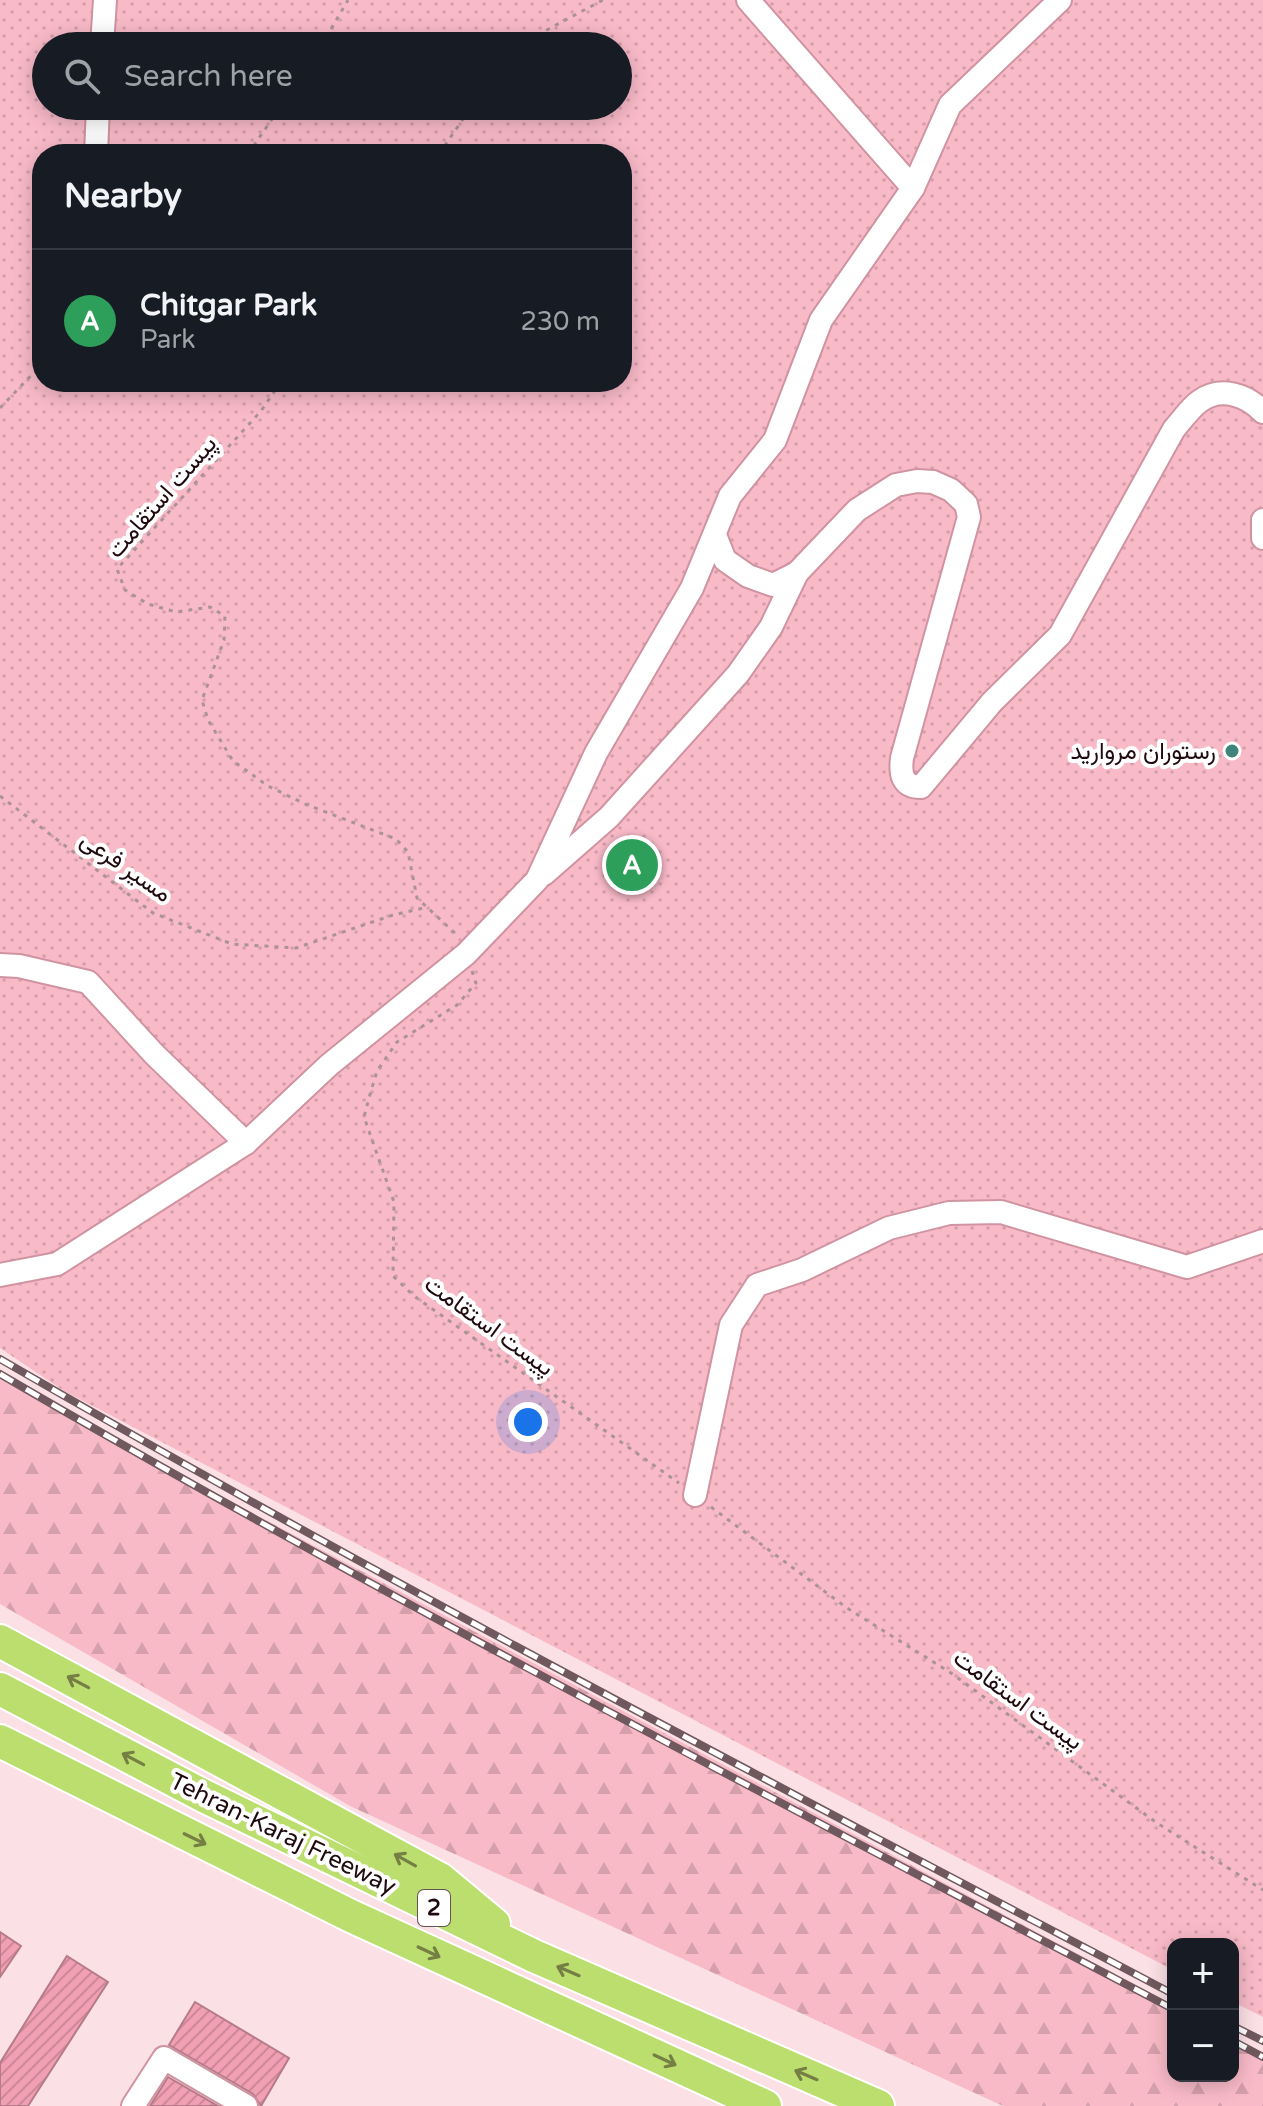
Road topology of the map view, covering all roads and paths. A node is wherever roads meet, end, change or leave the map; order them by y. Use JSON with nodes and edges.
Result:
{"nodes":[{"id":1,"x":105,"y":0,"type":"edge"},
{"id":2,"x":348,"y":0,"type":"edge"},
{"id":3,"x":603,"y":0,"type":"edge"},
{"id":4,"x":748,"y":0,"type":"edge"},
{"id":5,"x":1060,"y":0,"type":"edge"},
{"id":6,"x":103,"y":32,"type":"edge"},
{"id":7,"x":329,"y":32,"type":"edge"},
{"id":8,"x":543,"y":32,"type":"edge"},
{"id":9,"x":97,"y":120,"type":"edge"},
{"id":10,"x":271,"y":120,"type":"edge"},
{"id":11,"x":462,"y":120,"type":"edge"},
{"id":12,"x":96,"y":144,"type":"edge"},
{"id":13,"x":255,"y":144,"type":"edge"},
{"id":14,"x":446,"y":144,"type":"edge"},
{"id":15,"x":913,"y":188,"type":"junction"},
{"id":16,"x":32,"y":374,"type":"edge"},
{"id":17,"x":274,"y":392,"type":"edge"},
{"id":18,"x":0,"y":408,"type":"edge"},
{"id":19,"x":1263,"y":412,"type":"edge"},
{"id":20,"x":1263,"y":520,"type":"edge"},
{"id":21,"x":715,"y":535,"type":"junction"},
{"id":22,"x":1263,"y":538,"type":"edge"},
{"id":23,"x":797,"y":573,"type":"junction"},
{"id":24,"x":0,"y":796,"type":"edge"},
{"id":25,"x":537,"y":880,"type":"junction"},
{"id":26,"x":428,"y":907,"type":"junction"},
{"id":27,"x":466,"y":954,"type":"junction"},
{"id":28,"x":0,"y":965,"type":"edge"},
{"id":29,"x":246,"y":1143,"type":"junction"},
{"id":30,"x":1263,"y":1241,"type":"edge"},
{"id":31,"x":0,"y":1275,"type":"edge"},
{"id":32,"x":695,"y":1495,"type":"junction"},
{"id":33,"x":0,"y":1641,"type":"edge"},
{"id":34,"x":0,"y":1689,"type":"edge"},
{"id":35,"x":0,"y":1741,"type":"edge"},
{"id":36,"x":1263,"y":1890,"type":"edge"},
{"id":37,"x":534,"y":1956,"type":"junction"},
{"id":38,"x":133,"y":2106,"type":"edge"},
{"id":39,"x":246,"y":2106,"type":"edge"},
{"id":40,"x":765,"y":2106,"type":"edge"},
{"id":41,"x":878,"y":2106,"type":"edge"}],
"edges":[{"from":1,"to":6,"type":"street"},
{"from":2,"to":7,"type":"path"},
{"from":3,"to":8,"type":"path"},
{"from":4,"to":15,"type":"street"},
{"from":5,"to":15,"type":"street"},
{"from":9,"to":12,"type":"street"},
{"from":10,"to":13,"type":"path"},
{"from":11,"to":14,"type":"path"},
{"from":15,"to":21,"type":"street"},
{"from":16,"to":18,"type":"path"},
{"from":17,"to":26,"type":"path","name":"پیست استقامت"},
{"from":19,"to":23,"type":"street"},
{"from":20,"to":22,"type":"street"},
{"from":21,"to":23,"type":"street"},
{"from":21,"to":25,"type":"street"},
{"from":23,"to":25,"type":"street"},
{"from":24,"to":26,"type":"path","name":"مسیر فرعی"},
{"from":25,"to":27,"type":"street"},
{"from":26,"to":27,"type":"path","name":"پیست استقامت"},
{"from":27,"to":29,"type":"street"},
{"from":27,"to":32,"type":"path","name":"پیست استقامت"},
{"from":28,"to":29,"type":"street"},
{"from":29,"to":31,"type":"street"},
{"from":30,"to":32,"type":"street"},
{"from":32,"to":36,"type":"path","name":"پیست استقامت"},
{"from":37,"to":33,"type":"highway","one_way":true},
{"from":37,"to":34,"type":"highway","name":"Tehran-Karaj Freeway","number":"2","one_way":true},
{"from":35,"to":40,"type":"highway","name":"Tehran-Karaj Freeway","number":"2","one_way":true},
{"from":41,"to":37,"type":"highway","name":"Tehran-Karaj Freeway","number":"2","one_way":true},
{"from":38,"to":39,"type":"street"}]}
